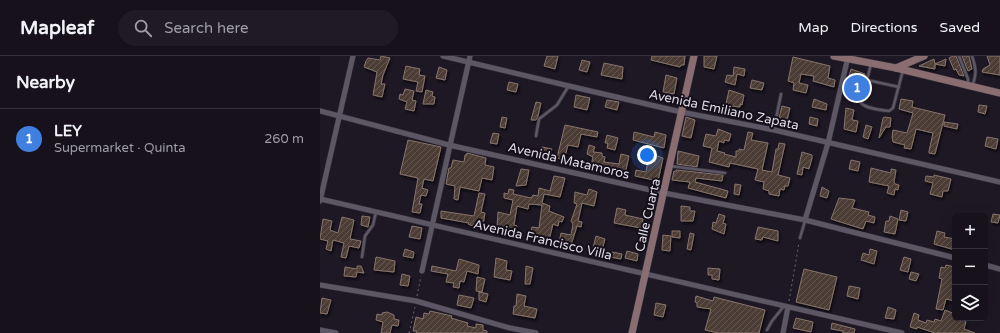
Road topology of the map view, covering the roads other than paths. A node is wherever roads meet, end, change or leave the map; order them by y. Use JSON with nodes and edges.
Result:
{"nodes":[{"id":1,"x":353,"y":56,"type":"edge"},
{"id":2,"x":443,"y":56,"type":"edge"},
{"id":3,"x":694,"y":56,"type":"edge"},
{"id":4,"x":834,"y":56,"type":"edge"},
{"id":5,"x":924,"y":56,"type":"edge"},
{"id":6,"x":959,"y":56,"type":"edge"},
{"id":7,"x":972,"y":56,"type":"edge"},
{"id":8,"x":469,"y":58,"type":"edge"},
{"id":9,"x":848,"y":58,"type":"edge"},
{"id":10,"x":871,"y":63,"type":"junction"},
{"id":11,"x":899,"y":69,"type":"junction"},
{"id":12,"x":867,"y":80,"type":"junction"},
{"id":13,"x":569,"y":86,"type":"junction"},
{"id":14,"x":970,"y":86,"type":"junction"},
{"id":15,"x":898,"y":87,"type":"junction"},
{"id":16,"x":1000,"y":93,"type":"edge"},
{"id":17,"x":781,"y":94,"type":"dead end"},
{"id":18,"x":320,"y":111,"type":"edge"},
{"id":19,"x":681,"y":112,"type":"junction"},
{"id":20,"x":338,"y":116,"type":"junction"},
{"id":21,"x":774,"y":130,"type":"junction"},
{"id":22,"x":536,"y":136,"type":"dead end"},
{"id":23,"x":828,"y":143,"type":"junction"},
{"id":24,"x":449,"y":145,"type":"junction"},
{"id":25,"x":670,"y":166,"type":"junction"},
{"id":26,"x":725,"y":173,"type":"dead end"},
{"id":27,"x":1000,"y":182,"type":"edge"},
{"id":28,"x":664,"y":193,"type":"junction"},
{"id":29,"x":320,"y":200,"type":"edge"},
{"id":30,"x":376,"y":212,"type":"junction"},
{"id":31,"x":805,"y":220,"type":"junction"},
{"id":32,"x":432,"y":225,"type":"junction"},
{"id":33,"x":800,"y":238,"type":"road end"},
{"id":34,"x":952,"y":257,"type":"edge"},
{"id":35,"x":362,"y":258,"type":"dead end"},
{"id":36,"x":988,"y":266,"type":"edge"},
{"id":37,"x":1000,"y":269,"type":"edge"},
{"id":38,"x":422,"y":271,"type":"dead end"},
{"id":39,"x":645,"y":274,"type":"junction"},
{"id":40,"x":320,"y":284,"type":"edge"},
{"id":41,"x":786,"y":306,"type":"junction"},
{"id":42,"x":320,"y":330,"type":"edge"},
{"id":43,"x":767,"y":330,"type":"dead end"},
{"id":44,"x":336,"y":333,"type":"edge"},
{"id":45,"x":536,"y":333,"type":"edge"},
{"id":46,"x":632,"y":333,"type":"edge"},
{"id":47,"x":783,"y":333,"type":"edge"},
{"id":48,"x":902,"y":333,"type":"edge"}],
"edges":[{"from":1,"to":20,"type":"street"},
{"from":2,"to":8,"type":"street","name":"Avenida Emiliano Zapata"},
{"from":3,"to":19,"type":"street","name":"Calle Cuarta"},
{"from":4,"to":9,"type":"street"},
{"from":5,"to":11,"type":"street"},
{"from":6,"to":14,"type":"lane"},
{"from":7,"to":14,"type":"lane"},
{"from":8,"to":13,"type":"street","name":"Avenida Emiliano Zapata"},
{"from":8,"to":24,"type":"street"},
{"from":9,"to":10,"type":"street"},
{"from":9,"to":23,"type":"street"},
{"from":10,"to":11,"type":"street"},
{"from":10,"to":12,"type":"lane"},
{"from":11,"to":14,"type":"street"},
{"from":11,"to":15,"type":"lane"},
{"from":12,"to":15,"type":"lane"},
{"from":12,"to":15,"type":"lane"},
{"from":13,"to":19,"type":"street","name":"Avenida Emiliano Zapata"},
{"from":13,"to":22,"type":"lane"},
{"from":14,"to":16,"type":"street"},
{"from":17,"to":21,"type":"lane"},
{"from":18,"to":20,"type":"street","name":"Avenida Matamoros"},
{"from":19,"to":21,"type":"street","name":"Avenida Emiliano Zapata"},
{"from":19,"to":25,"type":"street","name":"Calle Cuarta"},
{"from":20,"to":24,"type":"street","name":"Avenida Matamoros"},
{"from":20,"to":29,"type":"street"},
{"from":21,"to":23,"type":"street","name":"Avenida Emiliano Zapata"},
{"from":23,"to":27,"type":"street","name":"Avenida Emiliano Zapata"},
{"from":23,"to":31,"type":"street"},
{"from":24,"to":28,"type":"street","name":"Avenida Matamoros"},
{"from":24,"to":32,"type":"street"},
{"from":25,"to":26,"type":"lane"},
{"from":25,"to":28,"type":"street","name":"Calle Cuarta"},
{"from":28,"to":31,"type":"street","name":"Avenida Matamoros"},
{"from":28,"to":39,"type":"street","name":"Calle Cuarta"},
{"from":29,"to":30,"type":"street","name":"Avenida Francisco Villa"},
{"from":30,"to":32,"type":"street","name":"Avenida Francisco Villa"},
{"from":30,"to":35,"type":"lane"},
{"from":31,"to":33,"type":"lane"},
{"from":31,"to":34,"type":"street","name":"Avenida Matamoros"},
{"from":32,"to":38,"type":"street"},
{"from":32,"to":39,"type":"street","name":"Avenida Francisco Villa"},
{"from":36,"to":37,"type":"street"},
{"from":39,"to":41,"type":"street","name":"Avenida Francisco Villa"},
{"from":39,"to":46,"type":"street","name":"Calle Cuarta"},
{"from":40,"to":45,"type":"street"},
{"from":41,"to":43,"type":"lane"},
{"from":41,"to":47,"type":"street"},
{"from":41,"to":48,"type":"street","name":"Avenida Francisco Villa"},
{"from":42,"to":44,"type":"street"}]}
